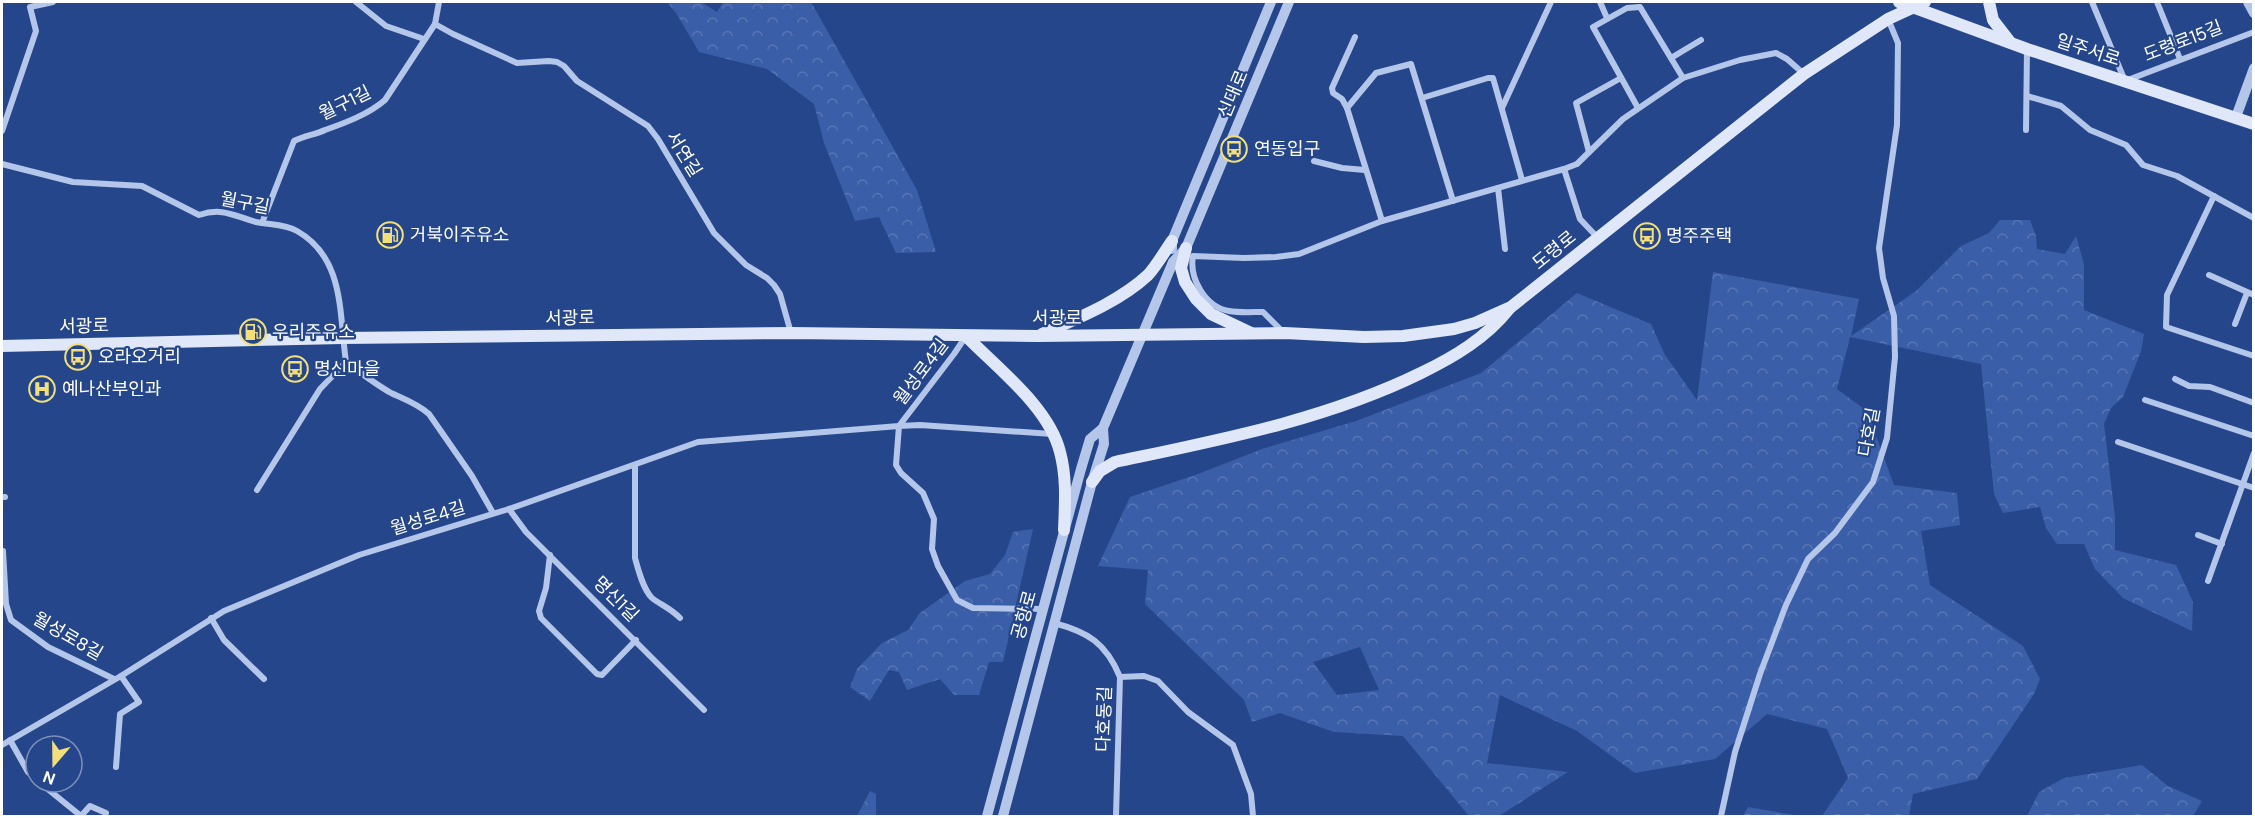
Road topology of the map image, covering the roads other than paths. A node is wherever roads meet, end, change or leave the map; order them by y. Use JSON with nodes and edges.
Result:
{"nodes":[{"id":1,"x":53,"y":2,"type":"edge"},
{"id":2,"x":356,"y":2,"type":"edge"},
{"id":3,"x":439,"y":2,"type":"edge"},
{"id":4,"x":1271,"y":2,"type":"edge"},
{"id":5,"x":1289,"y":2,"type":"edge"},
{"id":6,"x":1551,"y":2,"type":"edge"},
{"id":7,"x":1600,"y":2,"type":"edge"},
{"id":8,"x":1899,"y":2,"type":"edge"},
{"id":9,"x":1925,"y":2,"type":"edge"},
{"id":10,"x":1989,"y":2,"type":"edge"},
{"id":11,"x":2092,"y":2,"type":"edge"},
{"id":12,"x":2157,"y":2,"type":"edge"},
{"id":13,"x":2248,"y":2,"type":"edge"},
{"id":14,"x":1912,"y":7,"type":"junction"},
{"id":15,"x":2253,"y":13,"type":"edge"},
{"id":16,"x":1607,"y":18,"type":"junction"},
{"id":17,"x":1888,"y":19,"type":"junction"},
{"id":18,"x":435,"y":24,"type":"junction"},
{"id":19,"x":2253,"y":32,"type":"edge"},
{"id":20,"x":1355,"y":37,"type":"dead end"},
{"id":21,"x":424,"y":39,"type":"junction"},
{"id":22,"x":1701,"y":40,"type":"dead end"},
{"id":23,"x":2011,"y":43,"type":"junction"},
{"id":24,"x":2027,"y":49,"type":"junction"},
{"id":25,"x":1671,"y":58,"type":"junction"},
{"id":26,"x":2180,"y":58,"type":"junction"},
{"id":27,"x":2253,"y":68,"type":"edge"},
{"id":28,"x":1804,"y":74,"type":"junction"},
{"id":29,"x":1622,"y":78,"type":"junction"},
{"id":30,"x":1683,"y":78,"type":"junction"},
{"id":31,"x":2125,"y":81,"type":"junction"},
{"id":32,"x":2027,"y":96,"type":"junction"},
{"id":33,"x":1422,"y":98,"type":"junction"},
{"id":34,"x":1347,"y":108,"type":"junction"},
{"id":35,"x":1502,"y":108,"type":"junction"},
{"id":36,"x":1638,"y":108,"type":"junction"},
{"id":37,"x":2236,"y":117,"type":"junction"},
{"id":38,"x":2253,"y":123,"type":"edge"},
{"id":39,"x":2,"y":130,"type":"edge"},
{"id":40,"x":2026,"y":130,"type":"dead end"},
{"id":41,"x":1589,"y":152,"type":"junction"},
{"id":42,"x":1314,"y":161,"type":"dead end"},
{"id":43,"x":2,"y":164,"type":"edge"},
{"id":44,"x":1365,"y":170,"type":"junction"},
{"id":45,"x":1564,"y":170,"type":"junction"},
{"id":46,"x":1522,"y":180,"type":"junction"},
{"id":47,"x":1498,"y":188,"type":"junction"},
{"id":48,"x":2214,"y":196,"type":"junction"},
{"id":49,"x":1453,"y":201,"type":"junction"},
{"id":50,"x":2253,"y":218,"type":"edge"},
{"id":51,"x":1382,"y":221,"type":"junction"},
{"id":52,"x":262,"y":223,"type":"junction"},
{"id":53,"x":1598,"y":238,"type":"junction"},
{"id":54,"x":1172,"y":241,"type":"junction"},
{"id":55,"x":1186,"y":248,"type":"junction"},
{"id":56,"x":1505,"y":249,"type":"dead end"},
{"id":57,"x":1173,"y":262,"type":"junction"},
{"id":58,"x":2209,"y":275,"type":"dead end"},
{"id":59,"x":2250,"y":294,"type":"edge"},
{"id":60,"x":1511,"y":307,"type":"junction"},
{"id":61,"x":2235,"y":324,"type":"dead end"},
{"id":62,"x":791,"y":333,"type":"junction"},
{"id":63,"x":1285,"y":333,"type":"junction"},
{"id":64,"x":1254,"y":334,"type":"junction"},
{"id":65,"x":966,"y":336,"type":"junction"},
{"id":66,"x":1038,"y":336,"type":"junction"},
{"id":67,"x":1140,"y":336,"type":"junction"},
{"id":68,"x":342,"y":338,"type":"junction"},
{"id":69,"x":2,"y":346,"type":"edge"},
{"id":70,"x":2253,"y":356,"type":"edge"},
{"id":71,"x":346,"y":362,"type":"junction"},
{"id":72,"x":2175,"y":379,"type":"dead end"},
{"id":73,"x":2145,"y":400,"type":"dead end"},
{"id":74,"x":2253,"y":403,"type":"edge"},
{"id":75,"x":899,"y":426,"type":"junction"},
{"id":76,"x":1103,"y":428,"type":"junction"},
{"id":77,"x":1053,"y":434,"type":"junction"},
{"id":78,"x":2253,"y":436,"type":"edge"},
{"id":79,"x":2118,"y":442,"type":"dead end"},
{"id":80,"x":2253,"y":453,"type":"edge"},
{"id":81,"x":635,"y":465,"type":"junction"},
{"id":82,"x":1092,"y":482,"type":"junction"},
{"id":83,"x":2243,"y":485,"type":"junction"},
{"id":84,"x":2253,"y":488,"type":"edge"},
{"id":85,"x":257,"y":490,"type":"dead end"},
{"id":86,"x":509,"y":509,"type":"junction"},
{"id":87,"x":493,"y":513,"type":"junction"},
{"id":88,"x":1064,"y":530,"type":"junction"},
{"id":89,"x":2198,"y":535,"type":"dead end"},
{"id":90,"x":2222,"y":544,"type":"junction"},
{"id":91,"x":3,"y":551,"type":"dead end"},
{"id":92,"x":550,"y":555,"type":"junction"},
{"id":93,"x":3,"y":580,"type":"edge"},
{"id":94,"x":2208,"y":581,"type":"dead end"},
{"id":95,"x":1043,"y":609,"type":"junction"},
{"id":96,"x":211,"y":618,"type":"junction"},
{"id":97,"x":680,"y":618,"type":"dead end"},
{"id":98,"x":1054,"y":623,"type":"junction"},
{"id":99,"x":636,"y":640,"type":"junction"},
{"id":100,"x":1120,"y":677,"type":"junction"},
{"id":101,"x":118,"y":678,"type":"junction"},
{"id":102,"x":264,"y":679,"type":"dead end"},
{"id":103,"x":704,"y":710,"type":"dead end"},
{"id":104,"x":10,"y":740,"type":"junction"},
{"id":105,"x":2,"y":745,"type":"edge"},
{"id":106,"x":24,"y":765,"type":"edge"},
{"id":107,"x":116,"y":767,"type":"dead end"},
{"id":108,"x":53,"y":794,"type":"edge"},
{"id":109,"x":106,"y":813,"type":"dead end"},
{"id":110,"x":81,"y":816,"type":"edge"},
{"id":111,"x":987,"y":816,"type":"edge"},
{"id":112,"x":1003,"y":816,"type":"edge"},
{"id":113,"x":1116,"y":816,"type":"edge"},
{"id":114,"x":1253,"y":816,"type":"edge"},
{"id":115,"x":1721,"y":816,"type":"edge"}],
"edges":[{"from":1,"to":39,"type":"street"},
{"from":2,"to":21,"type":"street"},
{"from":3,"to":18,"type":"street","name":"월구1길"},
{"from":4,"to":54,"type":"street","name":"신대로"},
{"from":5,"to":55,"type":"street","name":"신대로"},
{"from":6,"to":35,"type":"street"},
{"from":7,"to":16,"type":"street"},
{"from":8,"to":14,"type":"main road","name":"일주서로"},
{"from":9,"to":14,"type":"main road","name":"도령로"},
{"from":10,"to":23,"type":"main road"},
{"from":11,"to":31,"type":"street"},
{"from":12,"to":26,"type":"street"},
{"from":13,"to":15,"type":"street"},
{"from":14,"to":17,"type":"main road","name":"도령로"},
{"from":14,"to":23,"type":"main road","name":"일주서로"},
{"from":16,"to":25,"type":"street"},
{"from":16,"to":29,"type":"street"},
{"from":17,"to":28,"type":"main road","name":"도령로"},
{"from":17,"to":115,"type":"street","name":"다호길"},
{"from":18,"to":21,"type":"street","name":"월구1길"},
{"from":18,"to":62,"type":"street","name":"서연길"},
{"from":19,"to":26,"type":"street","name":"도령로15길"},
{"from":20,"to":34,"type":"street"},
{"from":21,"to":52,"type":"street","name":"월구1길"},
{"from":22,"to":25,"type":"street"},
{"from":23,"to":24,"type":"main road","name":"일주서로"},
{"from":24,"to":31,"type":"main road","name":"일주서로"},
{"from":24,"to":32,"type":"street"},
{"from":25,"to":30,"type":"street"},
{"from":26,"to":31,"type":"street","name":"도령로15길"},
{"from":27,"to":37,"type":"street"},
{"from":28,"to":30,"type":"street"},
{"from":28,"to":53,"type":"main road","name":"도령로"},
{"from":29,"to":36,"type":"street"},
{"from":29,"to":41,"type":"street"},
{"from":30,"to":36,"type":"street"},
{"from":31,"to":37,"type":"main road","name":"일주서로"},
{"from":32,"to":40,"type":"street"},
{"from":32,"to":48,"type":"street"},
{"from":33,"to":34,"type":"street"},
{"from":33,"to":35,"type":"street"},
{"from":33,"to":49,"type":"street"},
{"from":34,"to":44,"type":"street"},
{"from":35,"to":46,"type":"street"},
{"from":36,"to":41,"type":"street"},
{"from":37,"to":38,"type":"main road","name":"일주서로"},
{"from":41,"to":45,"type":"street"},
{"from":42,"to":44,"type":"street"},
{"from":43,"to":52,"type":"street","name":"월구길"},
{"from":44,"to":51,"type":"street"},
{"from":45,"to":46,"type":"street"},
{"from":45,"to":53,"type":"street"},
{"from":46,"to":47,"type":"street"},
{"from":47,"to":49,"type":"street"},
{"from":47,"to":56,"type":"street"},
{"from":48,"to":50,"type":"street"},
{"from":48,"to":70,"type":"street"},
{"from":49,"to":51,"type":"street"},
{"from":51,"to":63,"type":"street"},
{"from":52,"to":68,"type":"street","name":"월구길"},
{"from":53,"to":60,"type":"main road","name":"도령로"},
{"from":54,"to":57,"type":"street","name":"신대로"},
{"from":54,"to":66,"type":"main road"},
{"from":55,"to":57,"type":"street","name":"신대로"},
{"from":55,"to":64,"type":"main road"},
{"from":57,"to":67,"type":"street","name":"신대로"},
{"from":58,"to":59,"type":"street"},
{"from":59,"to":61,"type":"street"},
{"from":60,"to":63,"type":"main road","name":"도령로"},
{"from":60,"to":82,"type":"main road"},
{"from":62,"to":65,"type":"main road","name":"서광로"},
{"from":62,"to":68,"type":"main road","name":"서광로"},
{"from":63,"to":64,"type":"main road","name":"도령로"},
{"from":64,"to":67,"type":"main road","name":"도령로"},
{"from":65,"to":66,"type":"main road","name":"서광로"},
{"from":65,"to":75,"type":"street","name":"월성로4길"},
{"from":65,"to":77,"type":"main road"},
{"from":66,"to":67,"type":"main road","name":"서광로"},
{"from":67,"to":76,"type":"street","name":"공항로"},
{"from":68,"to":69,"type":"main road","name":"서광로"},
{"from":68,"to":71,"type":"street","name":"월구길"},
{"from":71,"to":85,"type":"street"},
{"from":71,"to":87,"type":"street"},
{"from":72,"to":74,"type":"street"},
{"from":73,"to":78,"type":"street"},
{"from":75,"to":77,"type":"street"},
{"from":75,"to":81,"type":"street","name":"월성로4길"},
{"from":75,"to":95,"type":"street","name":"월성로4길"},
{"from":76,"to":82,"type":"street","name":"공항로"},
{"from":76,"to":88,"type":"street","name":"공항로"},
{"from":77,"to":88,"type":"main road"},
{"from":79,"to":83,"type":"street"},
{"from":80,"to":83,"type":"street"},
{"from":81,"to":86,"type":"street","name":"월성로4길"},
{"from":81,"to":97,"type":"street"},
{"from":82,"to":98,"type":"street","name":"공항로"},
{"from":83,"to":84,"type":"street"},
{"from":83,"to":90,"type":"street"},
{"from":86,"to":87,"type":"street","name":"월성로4길"},
{"from":86,"to":92,"type":"street","name":"명신1길"},
{"from":87,"to":96,"type":"street","name":"월성로4길"},
{"from":88,"to":95,"type":"street","name":"공항로"},
{"from":89,"to":90,"type":"street"},
{"from":90,"to":94,"type":"street"},
{"from":91,"to":93,"type":"street","name":"월성로8길"},
{"from":92,"to":99,"type":"street","name":"명신1길"},
{"from":92,"to":99,"type":"street"},
{"from":93,"to":101,"type":"street","name":"월성로8길"},
{"from":95,"to":111,"type":"street","name":"공항로"},
{"from":96,"to":101,"type":"street","name":"월성로4길"},
{"from":96,"to":102,"type":"street"},
{"from":98,"to":100,"type":"street","name":"다호동길"},
{"from":98,"to":112,"type":"street","name":"공항로"},
{"from":99,"to":103,"type":"street","name":"명신1길"},
{"from":100,"to":113,"type":"street","name":"다호동길"},
{"from":100,"to":114,"type":"street"},
{"from":101,"to":104,"type":"street","name":"월성로4길"},
{"from":101,"to":107,"type":"street"},
{"from":104,"to":105,"type":"street","name":"월성로4길"},
{"from":104,"to":106,"type":"street"},
{"from":108,"to":110,"type":"street"},
{"from":109,"to":110,"type":"street"}]}
